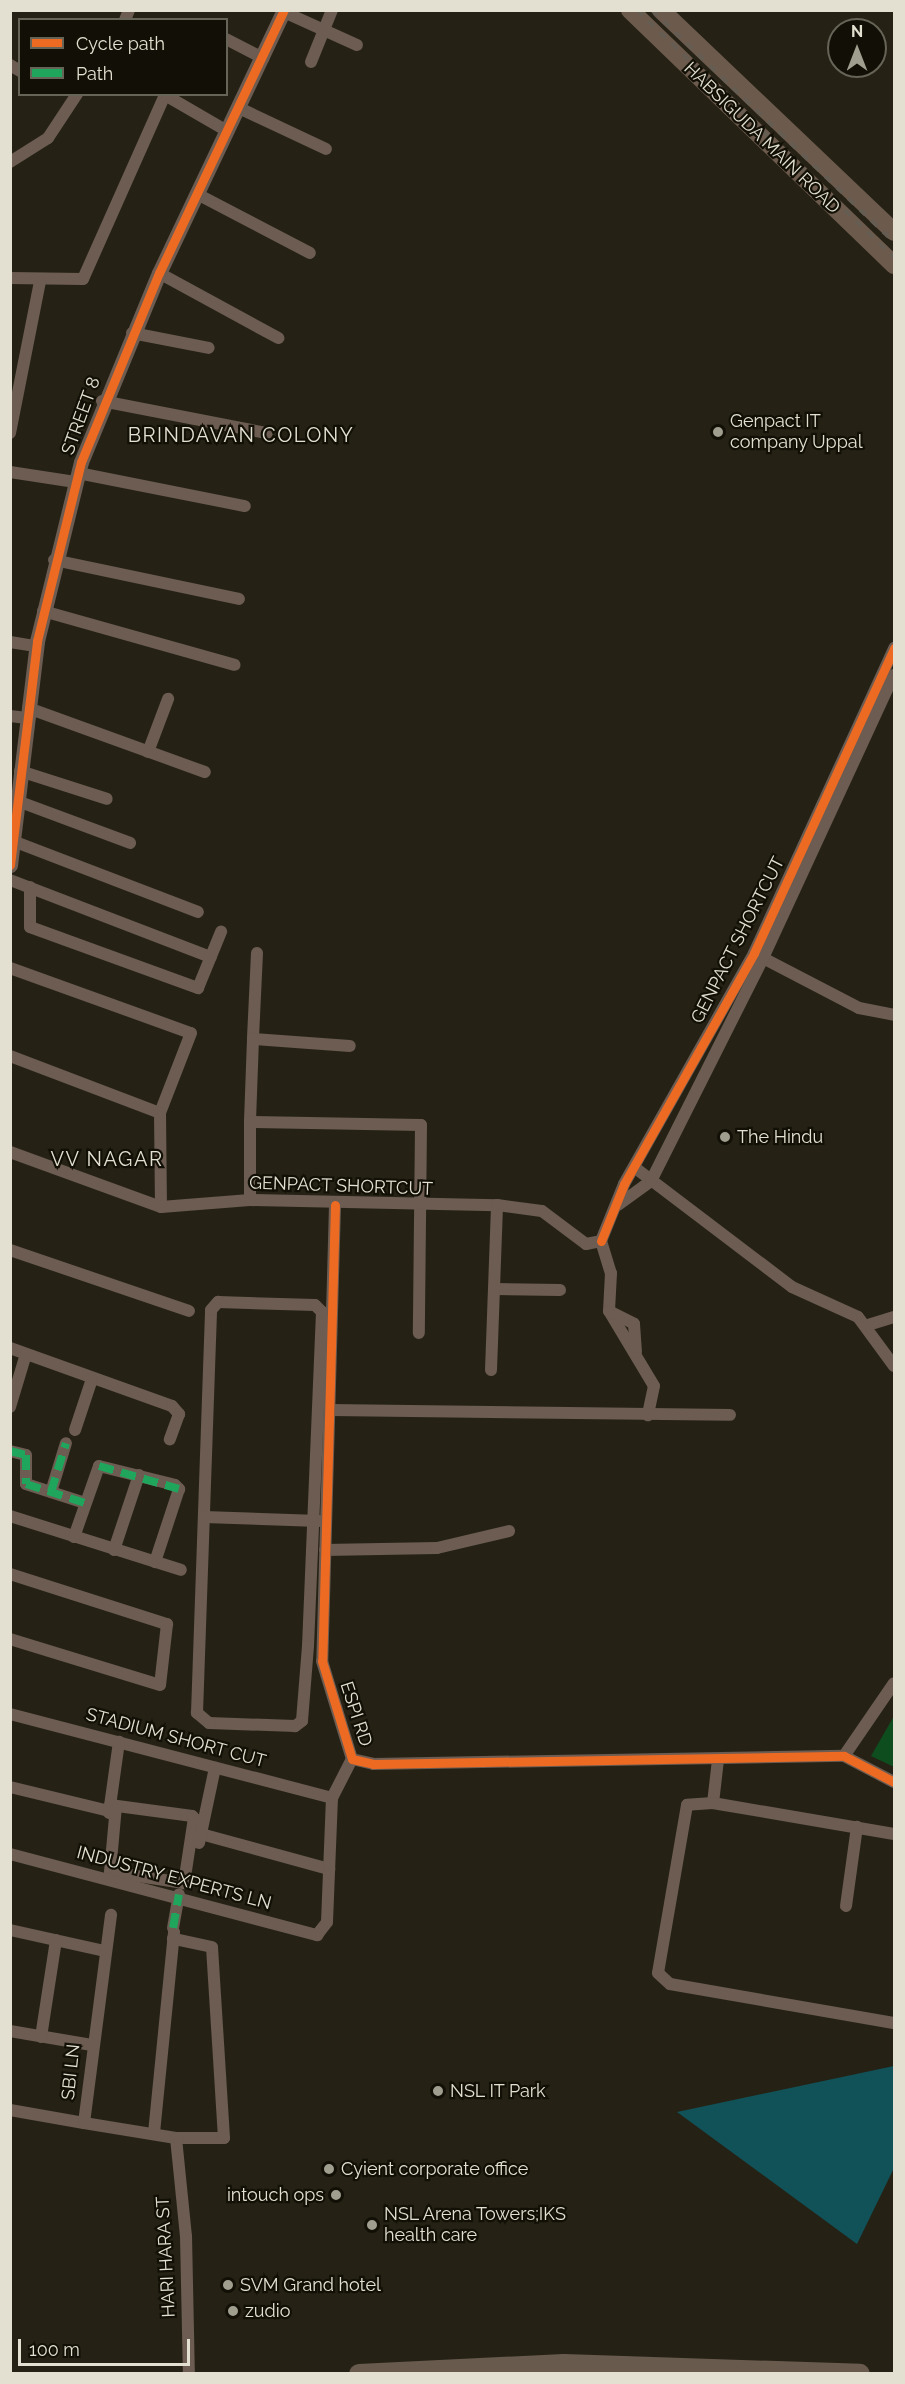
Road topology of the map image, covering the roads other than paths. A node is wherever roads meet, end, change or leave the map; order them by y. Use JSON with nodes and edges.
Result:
{"nodes":[{"id":1,"x":332,"y":10,"type":"edge"},
{"id":2,"x":630,"y":10,"type":"edge"},
{"id":3,"x":661,"y":10,"type":"edge"},
{"id":4,"x":284,"y":11,"type":"edge"},
{"id":5,"x":324,"y":29,"type":"junction"},
{"id":6,"x":228,"y":40,"type":"edge"},
{"id":7,"x":357,"y":45,"type":"dead end"},
{"id":8,"x":262,"y":58,"type":"junction"},
{"id":9,"x":310,"y":63,"type":"dead end"},
{"id":10,"x":76,"y":96,"type":"edge"},
{"id":11,"x":165,"y":96,"type":"edge"},
{"id":12,"x":167,"y":96,"type":"edge"},
{"id":13,"x":239,"y":108,"type":"junction"},
{"id":14,"x":227,"y":131,"type":"junction"},
{"id":15,"x":808,"y":147,"type":"junction"},
{"id":16,"x":326,"y":149,"type":"dead end"},
{"id":17,"x":10,"y":162,"type":"edge"},
{"id":18,"x":788,"y":164,"type":"junction"},
{"id":19,"x":199,"y":195,"type":"junction"},
{"id":20,"x":894,"y":232,"type":"edge"},
{"id":21,"x":310,"y":252,"type":"dead end"},
{"id":22,"x":894,"y":265,"type":"edge"},
{"id":23,"x":159,"y":273,"type":"junction"},
{"id":24,"x":10,"y":278,"type":"edge"},
{"id":25,"x":40,"y":282,"type":"junction"},
{"id":26,"x":132,"y":333,"type":"junction"},
{"id":27,"x":278,"y":338,"type":"dead end"},
{"id":28,"x":209,"y":348,"type":"dead end"},
{"id":29,"x":15,"y":374,"type":"edge"},
{"id":30,"x":102,"y":401,"type":"junction"},
{"id":31,"x":10,"y":433,"type":"edge"},
{"id":32,"x":267,"y":433,"type":"dead end"},
{"id":33,"x":10,"y":472,"type":"edge"},
{"id":34,"x":77,"y":477,"type":"junction"},
{"id":35,"x":244,"y":506,"type":"dead end"},
{"id":36,"x":54,"y":560,"type":"junction"},
{"id":37,"x":239,"y":598,"type":"dead end"},
{"id":38,"x":43,"y":611,"type":"junction"},
{"id":39,"x":10,"y":642,"type":"edge"},
{"id":40,"x":36,"y":646,"type":"junction"},
{"id":41,"x":894,"y":648,"type":"edge"},
{"id":42,"x":235,"y":665,"type":"dead end"},
{"id":43,"x":894,"y":675,"type":"edge"},
{"id":44,"x":168,"y":699,"type":"dead end"},
{"id":45,"x":28,"y":713,"type":"junction"},
{"id":46,"x":10,"y":716,"type":"edge"},
{"id":47,"x":148,"y":752,"type":"junction"},
{"id":48,"x":20,"y":771,"type":"junction"},
{"id":49,"x":205,"y":772,"type":"dead end"},
{"id":50,"x":107,"y":799,"type":"dead end"},
{"id":51,"x":14,"y":800,"type":"edge"},
{"id":52,"x":13,"y":841,"type":"junction"},
{"id":53,"x":130,"y":843,"type":"dead end"},
{"id":54,"x":10,"y":865,"type":"edge"},
{"id":55,"x":796,"y":876,"type":"junction"},
{"id":56,"x":10,"y":880,"type":"edge"},
{"id":57,"x":30,"y":887,"type":"junction"},
{"id":58,"x":198,"y":912,"type":"dead end"},
{"id":59,"x":221,"y":932,"type":"dead end"},
{"id":60,"x":257,"y":954,"type":"dead end"},
{"id":61,"x":212,"y":957,"type":"junction"},
{"id":62,"x":763,"y":957,"type":"junction"},
{"id":63,"x":10,"y":968,"type":"edge"},
{"id":64,"x":894,"y":1015,"type":"edge"},
{"id":65,"x":253,"y":1039,"type":"junction"},
{"id":66,"x":350,"y":1046,"type":"dead end"},
{"id":67,"x":10,"y":1056,"type":"edge"},
{"id":68,"x":160,"y":1113,"type":"junction"},
{"id":69,"x":250,"y":1122,"type":"junction"},
{"id":70,"x":10,"y":1152,"type":"edge"},
{"id":71,"x":634,"y":1167,"type":"junction"},
{"id":72,"x":651,"y":1181,"type":"junction"},
{"id":73,"x":250,"y":1200,"type":"junction"},
{"id":74,"x":335,"y":1205,"type":"junction"},
{"id":75,"x":497,"y":1205,"type":"junction"},
{"id":76,"x":618,"y":1205,"type":"junction"},
{"id":77,"x":161,"y":1207,"type":"junction"},
{"id":78,"x":422,"y":1207,"type":"junction"},
{"id":79,"x":601,"y":1242,"type":"junction"},
{"id":80,"x":10,"y":1250,"type":"edge"},
{"id":81,"x":494,"y":1289,"type":"junction"},
{"id":82,"x":560,"y":1290,"type":"dead end"},
{"id":83,"x":189,"y":1311,"type":"dead end"},
{"id":84,"x":894,"y":1317,"type":"edge"},
{"id":85,"x":868,"y":1325,"type":"junction"},
{"id":86,"x":419,"y":1333,"type":"dead end"},
{"id":87,"x":10,"y":1348,"type":"edge"},
{"id":88,"x":26,"y":1354,"type":"junction"},
{"id":89,"x":894,"y":1366,"type":"edge"},
{"id":90,"x":491,"y":1370,"type":"dead end"},
{"id":91,"x":92,"y":1378,"type":"junction"},
{"id":92,"x":10,"y":1407,"type":"edge"},
{"id":93,"x":331,"y":1410,"type":"junction"},
{"id":94,"x":648,"y":1415,"type":"junction"},
{"id":95,"x":730,"y":1415,"type":"dead end"},
{"id":96,"x":316,"y":1427,"type":"junction"},
{"id":97,"x":330,"y":1428,"type":"junction"},
{"id":98,"x":75,"y":1430,"type":"dead end"},
{"id":99,"x":170,"y":1439,"type":"dead end"},
{"id":100,"x":66,"y":1443,"type":"dead end"},
{"id":101,"x":316,"y":1444,"type":"junction"},
{"id":102,"x":329,"y":1444,"type":"junction"},
{"id":103,"x":10,"y":1451,"type":"edge"},
{"id":104,"x":139,"y":1475,"type":"junction"},
{"id":105,"x":51,"y":1492,"type":"junction"},
{"id":106,"x":85,"y":1503,"type":"junction"},
{"id":107,"x":10,"y":1516,"type":"edge"},
{"id":108,"x":204,"y":1517,"type":"junction"},
{"id":109,"x":312,"y":1520,"type":"junction"},
{"id":110,"x":327,"y":1521,"type":"junction"},
{"id":111,"x":508,"y":1531,"type":"dead end"},
{"id":112,"x":74,"y":1537,"type":"junction"},
{"id":113,"x":114,"y":1550,"type":"junction"},
{"id":114,"x":325,"y":1550,"type":"junction"},
{"id":115,"x":155,"y":1562,"type":"junction"},
{"id":116,"x":181,"y":1570,"type":"dead end"},
{"id":117,"x":10,"y":1574,"type":"edge"},
{"id":118,"x":309,"y":1594,"type":"junction"},
{"id":119,"x":323,"y":1594,"type":"junction"},
{"id":120,"x":10,"y":1639,"type":"edge"},
{"id":121,"x":309,"y":1646,"type":"junction"},
{"id":122,"x":322,"y":1647,"type":"junction"},
{"id":123,"x":894,"y":1683,"type":"edge"},
{"id":124,"x":10,"y":1714,"type":"edge"},
{"id":125,"x":119,"y":1742,"type":"junction"},
{"id":126,"x":844,"y":1756,"type":"junction"},
{"id":127,"x":352,"y":1759,"type":"junction"},
{"id":128,"x":718,"y":1760,"type":"junction"},
{"id":129,"x":215,"y":1768,"type":"junction"},
{"id":130,"x":894,"y":1782,"type":"edge"},
{"id":131,"x":10,"y":1787,"type":"edge"},
{"id":132,"x":332,"y":1798,"type":"junction"},
{"id":133,"x":713,"y":1803,"type":"junction"},
{"id":134,"x":112,"y":1808,"type":"junction"},
{"id":135,"x":199,"y":1819,"type":"junction"},
{"id":136,"x":857,"y":1827,"type":"junction"},
{"id":137,"x":201,"y":1834,"type":"junction"},
{"id":138,"x":894,"y":1834,"type":"edge"},
{"id":139,"x":10,"y":1854,"type":"edge"},
{"id":140,"x":328,"y":1869,"type":"junction"},
{"id":141,"x":99,"y":1876,"type":"junction"},
{"id":142,"x":184,"y":1896,"type":"junction"},
{"id":143,"x":846,"y":1906,"type":"dead end"},
{"id":144,"x":111,"y":1914,"type":"dead end"},
{"id":145,"x":10,"y":1930,"type":"edge"},
{"id":146,"x":174,"y":1933,"type":"junction"},
{"id":147,"x":56,"y":1940,"type":"junction"},
{"id":148,"x":105,"y":1951,"type":"junction"},
{"id":149,"x":894,"y":2023,"type":"edge"},
{"id":150,"x":10,"y":2031,"type":"edge"},
{"id":151,"x":41,"y":2037,"type":"junction"},
{"id":152,"x":92,"y":2045,"type":"junction"},
{"id":153,"x":10,"y":2110,"type":"edge"},
{"id":154,"x":84,"y":2124,"type":"junction"},
{"id":155,"x":154,"y":2133,"type":"junction"},
{"id":156,"x":176,"y":2138,"type":"junction"},
{"id":157,"x":189,"y":2373,"type":"edge"},
{"id":158,"x":370,"y":2373,"type":"edge"},
{"id":159,"x":860,"y":2373,"type":"edge"}],
"edges":[{"from":1,"to":5,"type":"street"},
{"from":2,"to":18,"type":"main road","name":"HABSIGUDA MAIN ROAD"},
{"from":3,"to":15,"type":"main road","name":"HABSIGUDA MAIN ROAD"},
{"from":4,"to":5,"type":"street"},
{"from":4,"to":8,"type":"street","name":"STREET 8"},
{"from":5,"to":7,"type":"street"},
{"from":5,"to":9,"type":"street"},
{"from":6,"to":8,"type":"street"},
{"from":8,"to":13,"type":"street","name":"STREET 8"},
{"from":10,"to":17,"type":"street"},
{"from":11,"to":25,"type":"street"},
{"from":12,"to":14,"type":"street"},
{"from":13,"to":14,"type":"street","name":"STREET 8"},
{"from":13,"to":16,"type":"street"},
{"from":14,"to":19,"type":"street","name":"STREET 8"},
{"from":15,"to":18,"type":"main road"},
{"from":15,"to":20,"type":"main road","name":"HABSIGUDA MAIN ROAD"},
{"from":18,"to":22,"type":"main road","name":"HABSIGUDA MAIN ROAD"},
{"from":19,"to":21,"type":"street"},
{"from":19,"to":23,"type":"street","name":"STREET 8"},
{"from":23,"to":26,"type":"street","name":"STREET 8"},
{"from":23,"to":27,"type":"street"},
{"from":24,"to":25,"type":"street"},
{"from":25,"to":29,"type":"street"},
{"from":26,"to":28,"type":"street"},
{"from":26,"to":30,"type":"street","name":"STREET 8"},
{"from":29,"to":31,"type":"street"},
{"from":30,"to":32,"type":"street"},
{"from":30,"to":34,"type":"street","name":"STREET 8"},
{"from":33,"to":34,"type":"street"},
{"from":34,"to":35,"type":"street"},
{"from":34,"to":36,"type":"street","name":"STREET 8"},
{"from":36,"to":37,"type":"street"},
{"from":36,"to":38,"type":"street","name":"STREET 8"},
{"from":38,"to":40,"type":"street","name":"STREET 8"},
{"from":38,"to":42,"type":"street"},
{"from":39,"to":40,"type":"street"},
{"from":40,"to":45,"type":"street","name":"STREET 8"},
{"from":41,"to":55,"type":"street","name":"GENPACT SHORTCUT"},
{"from":43,"to":55,"type":"street"},
{"from":44,"to":47,"type":"street"},
{"from":45,"to":46,"type":"street"},
{"from":45,"to":47,"type":"street"},
{"from":45,"to":48,"type":"street","name":"STREET 8"},
{"from":47,"to":49,"type":"street"},
{"from":48,"to":50,"type":"street"},
{"from":48,"to":51,"type":"street","name":"STREET 8"},
{"from":51,"to":52,"type":"street","name":"STREET 8"},
{"from":51,"to":53,"type":"street"},
{"from":52,"to":54,"type":"street","name":"STREET 8"},
{"from":52,"to":58,"type":"street"},
{"from":55,"to":62,"type":"street"},
{"from":55,"to":71,"type":"street","name":"GENPACT SHORTCUT"},
{"from":56,"to":57,"type":"street"},
{"from":57,"to":61,"type":"street"},
{"from":57,"to":61,"type":"street"},
{"from":59,"to":61,"type":"street"},
{"from":60,"to":65,"type":"street"},
{"from":62,"to":64,"type":"street"},
{"from":62,"to":72,"type":"street"},
{"from":63,"to":68,"type":"street"},
{"from":65,"to":66,"type":"street"},
{"from":65,"to":69,"type":"street"},
{"from":67,"to":68,"type":"street"},
{"from":68,"to":77,"type":"street"},
{"from":69,"to":73,"type":"street"},
{"from":69,"to":78,"type":"street"},
{"from":70,"to":77,"type":"street"},
{"from":71,"to":72,"type":"street"},
{"from":71,"to":76,"type":"street","name":"GENPACT SHORTCUT"},
{"from":72,"to":76,"type":"street"},
{"from":72,"to":85,"type":"street"},
{"from":73,"to":74,"type":"street","name":"GENPACT SHORTCUT"},
{"from":73,"to":77,"type":"street","name":"GENPACT SHORTCUT"},
{"from":74,"to":78,"type":"street","name":"GENPACT SHORTCUT"},
{"from":74,"to":93,"type":"street","name":"ESPI RD"},
{"from":75,"to":78,"type":"street","name":"GENPACT SHORTCUT"},
{"from":75,"to":79,"type":"street","name":"GENPACT SHORTCUT"},
{"from":75,"to":81,"type":"street"},
{"from":76,"to":79,"type":"street","name":"GENPACT SHORTCUT"},
{"from":78,"to":86,"type":"street"},
{"from":79,"to":94,"type":"street"},
{"from":80,"to":83,"type":"street"},
{"from":81,"to":82,"type":"street"},
{"from":81,"to":90,"type":"street"},
{"from":84,"to":85,"type":"street"},
{"from":85,"to":89,"type":"street"},
{"from":87,"to":88,"type":"street"},
{"from":88,"to":91,"type":"street"},
{"from":88,"to":92,"type":"street"},
{"from":91,"to":98,"type":"street"},
{"from":91,"to":99,"type":"street"},
{"from":93,"to":94,"type":"street"},
{"from":93,"to":97,"type":"street","name":"ESPI RD"},
{"from":94,"to":95,"type":"street"},
{"from":96,"to":97,"type":"street"},
{"from":96,"to":101,"type":"street"},
{"from":96,"to":108,"type":"street"},
{"from":97,"to":102,"type":"street","name":"ESPI RD"},
{"from":100,"to":105,"type":"street"},
{"from":101,"to":102,"type":"street"},
{"from":101,"to":109,"type":"street"},
{"from":102,"to":110,"type":"street","name":"ESPI RD"},
{"from":103,"to":105,"type":"street"},
{"from":104,"to":106,"type":"street"},
{"from":104,"to":113,"type":"street"},
{"from":104,"to":115,"type":"street"},
{"from":105,"to":106,"type":"street"},
{"from":106,"to":112,"type":"street"},
{"from":107,"to":112,"type":"street"},
{"from":108,"to":109,"type":"street"},
{"from":108,"to":121,"type":"street"},
{"from":109,"to":110,"type":"street"},
{"from":109,"to":118,"type":"street"},
{"from":110,"to":114,"type":"street","name":"ESPI RD"},
{"from":111,"to":114,"type":"street"},
{"from":112,"to":113,"type":"street"},
{"from":113,"to":115,"type":"street"},
{"from":114,"to":119,"type":"street","name":"ESPI RD"},
{"from":115,"to":116,"type":"street"},
{"from":117,"to":120,"type":"street"},
{"from":118,"to":119,"type":"street"},
{"from":118,"to":121,"type":"street"},
{"from":119,"to":122,"type":"street","name":"ESPI RD"},
{"from":121,"to":122,"type":"street"},
{"from":122,"to":127,"type":"street","name":"ESPI RD"},
{"from":123,"to":126,"type":"street"},
{"from":124,"to":125,"type":"street","name":"STADIUM SHORT CUT"},
{"from":125,"to":129,"type":"street","name":"STADIUM SHORT CUT"},
{"from":125,"to":134,"type":"street"},
{"from":126,"to":128,"type":"street","name":"ESPI RD"},
{"from":126,"to":130,"type":"street","name":"ESPI RD"},
{"from":127,"to":128,"type":"street","name":"ESPI RD"},
{"from":127,"to":132,"type":"street"},
{"from":128,"to":133,"type":"street"},
{"from":129,"to":132,"type":"street","name":"STADIUM SHORT CUT"},
{"from":129,"to":135,"type":"street"},
{"from":131,"to":134,"type":"street"},
{"from":132,"to":140,"type":"street"},
{"from":133,"to":136,"type":"street"},
{"from":133,"to":149,"type":"street"},
{"from":134,"to":135,"type":"street"},
{"from":134,"to":135,"type":"street"},
{"from":134,"to":141,"type":"street"},
{"from":135,"to":137,"type":"street"},
{"from":136,"to":138,"type":"street"},
{"from":136,"to":143,"type":"street"},
{"from":137,"to":140,"type":"street"},
{"from":137,"to":142,"type":"street"},
{"from":139,"to":141,"type":"street","name":"INDUSTRY EXPERTS LN"},
{"from":140,"to":142,"type":"street","name":"INDUSTRY EXPERTS LN"},
{"from":141,"to":142,"type":"street","name":"INDUSTRY EXPERTS LN"},
{"from":142,"to":146,"type":"street"},
{"from":144,"to":148,"type":"street","name":"SBI LN"},
{"from":145,"to":147,"type":"street"},
{"from":146,"to":155,"type":"street"},
{"from":146,"to":156,"type":"street"},
{"from":147,"to":148,"type":"street"},
{"from":147,"to":151,"type":"street"},
{"from":148,"to":152,"type":"street","name":"SBI LN"},
{"from":150,"to":151,"type":"street"},
{"from":151,"to":152,"type":"street"},
{"from":152,"to":154,"type":"street","name":"SBI LN"},
{"from":153,"to":154,"type":"street","name":"SBI LN"},
{"from":154,"to":155,"type":"street"},
{"from":155,"to":156,"type":"street"},
{"from":156,"to":157,"type":"street","name":"HARI HARA ST"},
{"from":158,"to":159,"type":"highway"}]}
